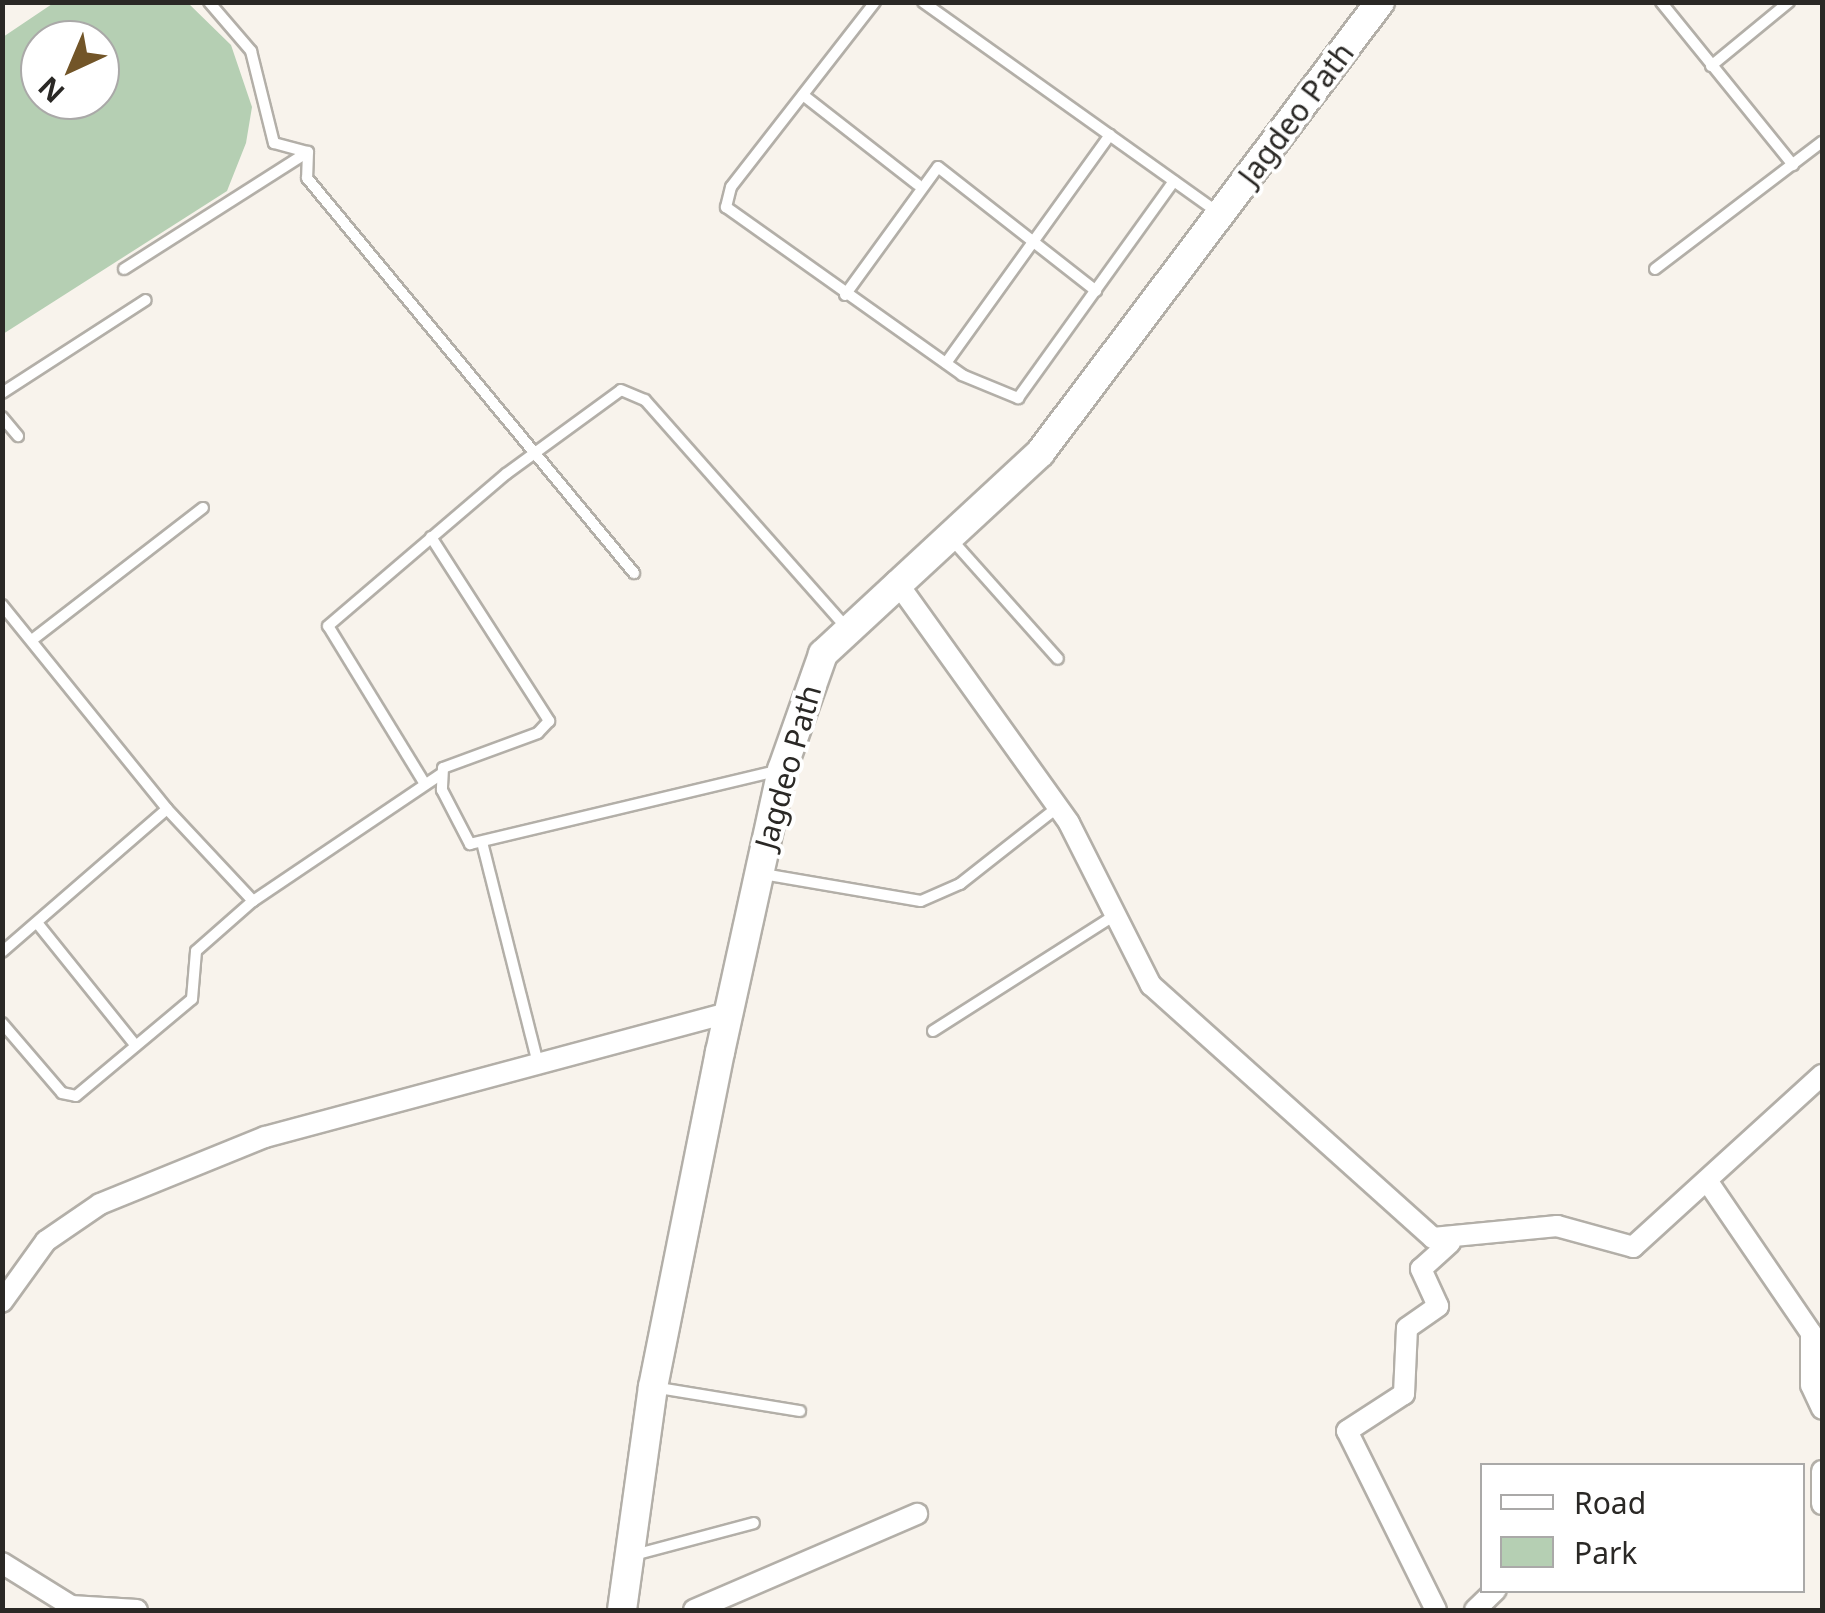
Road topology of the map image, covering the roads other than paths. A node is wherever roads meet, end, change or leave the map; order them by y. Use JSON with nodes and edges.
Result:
{"nodes":[{"id":1,"x":209,"y":2,"type":"edge"},
{"id":2,"x":874,"y":2,"type":"edge"},
{"id":3,"x":924,"y":2,"type":"edge"},
{"id":4,"x":1380,"y":2,"type":"edge"},
{"id":5,"x":1661,"y":2,"type":"edge"},
{"id":6,"x":1789,"y":2,"type":"edge"},
{"id":7,"x":1711,"y":66,"type":"junction"},
{"id":8,"x":803,"y":95,"type":"junction"},
{"id":9,"x":1110,"y":136,"type":"junction"},
{"id":10,"x":1822,"y":142,"type":"edge"},
{"id":11,"x":308,"y":152,"type":"junction"},
{"id":12,"x":1793,"y":165,"type":"junction"},
{"id":13,"x":1174,"y":182,"type":"junction"},
{"id":14,"x":918,"y":184,"type":"junction"},
{"id":15,"x":1220,"y":214,"type":"junction"},
{"id":16,"x":1032,"y":240,"type":"junction"},
{"id":17,"x":124,"y":269,"type":"dead end"},
{"id":18,"x":1655,"y":269,"type":"dead end"},
{"id":19,"x":1096,"y":291,"type":"junction"},
{"id":20,"x":846,"y":295,"type":"junction"},
{"id":21,"x":146,"y":300,"type":"dead end"},
{"id":22,"x":946,"y":364,"type":"junction"},
{"id":23,"x":2,"y":394,"type":"edge"},
{"id":24,"x":2,"y":417,"type":"edge"},
{"id":25,"x":18,"y":436,"type":"dead end"},
{"id":26,"x":538,"y":450,"type":"junction"},
{"id":27,"x":203,"y":508,"type":"dead end"},
{"id":28,"x":431,"y":537,"type":"junction"},
{"id":29,"x":949,"y":537,"type":"junction"},
{"id":30,"x":634,"y":573,"type":"dead end"},
{"id":31,"x":896,"y":581,"type":"junction"},
{"id":32,"x":2,"y":605,"type":"edge"},
{"id":33,"x":846,"y":627,"type":"junction"},
{"id":34,"x":32,"y":640,"type":"junction"},
{"id":35,"x":1058,"y":660,"type":"dead end"},
{"id":36,"x":782,"y":770,"type":"junction"},
{"id":37,"x":440,"y":774,"type":"junction"},
{"id":38,"x":425,"y":784,"type":"junction"},
{"id":39,"x":1059,"y":807,"type":"junction"},
{"id":40,"x":166,"y":809,"type":"junction"},
{"id":41,"x":483,"y":846,"type":"junction"},
{"id":42,"x":759,"y":873,"type":"junction"},
{"id":43,"x":252,"y":901,"type":"junction"},
{"id":44,"x":1117,"y":914,"type":"junction"},
{"id":45,"x":38,"y":924,"type":"junction"},
{"id":46,"x":2,"y":952,"type":"edge"},
{"id":47,"x":728,"y":1013,"type":"junction"},
{"id":48,"x":2,"y":1023,"type":"edge"},
{"id":49,"x":933,"y":1031,"type":"dead end"},
{"id":50,"x":136,"y":1046,"type":"junction"},
{"id":51,"x":538,"y":1064,"type":"junction"},
{"id":52,"x":1822,"y":1076,"type":"edge"},
{"id":53,"x":1708,"y":1182,"type":"junction"},
{"id":54,"x":1450,"y":1243,"type":"junction"},
{"id":55,"x":2,"y":1302,"type":"edge"},
{"id":56,"x":653,"y":1386,"type":"junction"},
{"id":57,"x":1822,"y":1408,"type":"edge"},
{"id":58,"x":800,"y":1412,"type":"dead end"},
{"id":59,"x":1822,"y":1472,"type":"edge"},
{"id":60,"x":1822,"y":1504,"type":"edge"},
{"id":61,"x":917,"y":1514,"type":"dead end"},
{"id":62,"x":754,"y":1523,"type":"dead end"},
{"id":63,"x":630,"y":1556,"type":"junction"},
{"id":64,"x":2,"y":1563,"type":"edge"},
{"id":65,"x":52,"y":1596,"type":"junction"},
{"id":66,"x":36,"y":1610,"type":"edge"},
{"id":67,"x":137,"y":1610,"type":"edge"},
{"id":68,"x":622,"y":1610,"type":"edge"},
{"id":69,"x":694,"y":1610,"type":"edge"},
{"id":70,"x":1436,"y":1610,"type":"edge"}],
"edges":[{"from":1,"to":11,"type":"lane"},
{"from":2,"to":8,"type":"lane"},
{"from":3,"to":9,"type":"lane"},
{"from":4,"to":15,"type":"main road","name":"Jagdeo Path"},
{"from":5,"to":7,"type":"lane"},
{"from":6,"to":7,"type":"lane"},
{"from":7,"to":12,"type":"lane"},
{"from":8,"to":14,"type":"lane"},
{"from":8,"to":20,"type":"lane"},
{"from":9,"to":13,"type":"lane"},
{"from":9,"to":16,"type":"lane"},
{"from":10,"to":12,"type":"lane"},
{"from":11,"to":17,"type":"lane"},
{"from":11,"to":26,"type":"lane"},
{"from":12,"to":18,"type":"lane"},
{"from":13,"to":15,"type":"lane"},
{"from":13,"to":19,"type":"lane"},
{"from":14,"to":16,"type":"lane"},
{"from":14,"to":20,"type":"lane"},
{"from":15,"to":29,"type":"main road","name":"Jagdeo Path"},
{"from":16,"to":19,"type":"lane"},
{"from":16,"to":22,"type":"lane"},
{"from":19,"to":22,"type":"lane"},
{"from":20,"to":22,"type":"lane"},
{"from":21,"to":23,"type":"lane"},
{"from":24,"to":25,"type":"lane"},
{"from":26,"to":28,"type":"lane"},
{"from":26,"to":30,"type":"lane"},
{"from":26,"to":33,"type":"lane"},
{"from":27,"to":34,"type":"lane"},
{"from":28,"to":37,"type":"lane"},
{"from":28,"to":38,"type":"lane"},
{"from":29,"to":31,"type":"main road","name":"Jagdeo Path"},
{"from":29,"to":35,"type":"lane"},
{"from":31,"to":33,"type":"main road","name":"Jagdeo Path"},
{"from":31,"to":39,"type":"street"},
{"from":32,"to":34,"type":"lane"},
{"from":33,"to":36,"type":"main road","name":"Jagdeo Path"},
{"from":34,"to":40,"type":"lane"},
{"from":36,"to":41,"type":"lane"},
{"from":36,"to":42,"type":"main road","name":"Jagdeo Path"},
{"from":37,"to":38,"type":"lane"},
{"from":37,"to":41,"type":"lane"},
{"from":38,"to":43,"type":"lane"},
{"from":39,"to":42,"type":"lane"},
{"from":39,"to":44,"type":"street"},
{"from":40,"to":43,"type":"lane"},
{"from":40,"to":45,"type":"lane"},
{"from":41,"to":51,"type":"lane"},
{"from":42,"to":47,"type":"main road","name":"Jagdeo Path"},
{"from":43,"to":50,"type":"lane"},
{"from":44,"to":49,"type":"lane"},
{"from":44,"to":54,"type":"street"},
{"from":45,"to":46,"type":"lane"},
{"from":45,"to":50,"type":"lane"},
{"from":47,"to":51,"type":"street"},
{"from":47,"to":56,"type":"main road","name":"Jagdeo Path"},
{"from":48,"to":50,"type":"lane"},
{"from":51,"to":55,"type":"street"},
{"from":52,"to":53,"type":"street"},
{"from":53,"to":54,"type":"street"},
{"from":53,"to":57,"type":"street"},
{"from":54,"to":70,"type":"street"},
{"from":56,"to":58,"type":"lane"},
{"from":56,"to":63,"type":"main road","name":"Jagdeo Path"},
{"from":59,"to":60,"type":"street"},
{"from":61,"to":69,"type":"street"},
{"from":62,"to":63,"type":"lane"},
{"from":63,"to":68,"type":"main road","name":"Jagdeo Path"},
{"from":64,"to":65,"type":"street"},
{"from":65,"to":66,"type":"street"},
{"from":65,"to":67,"type":"street"}]}
